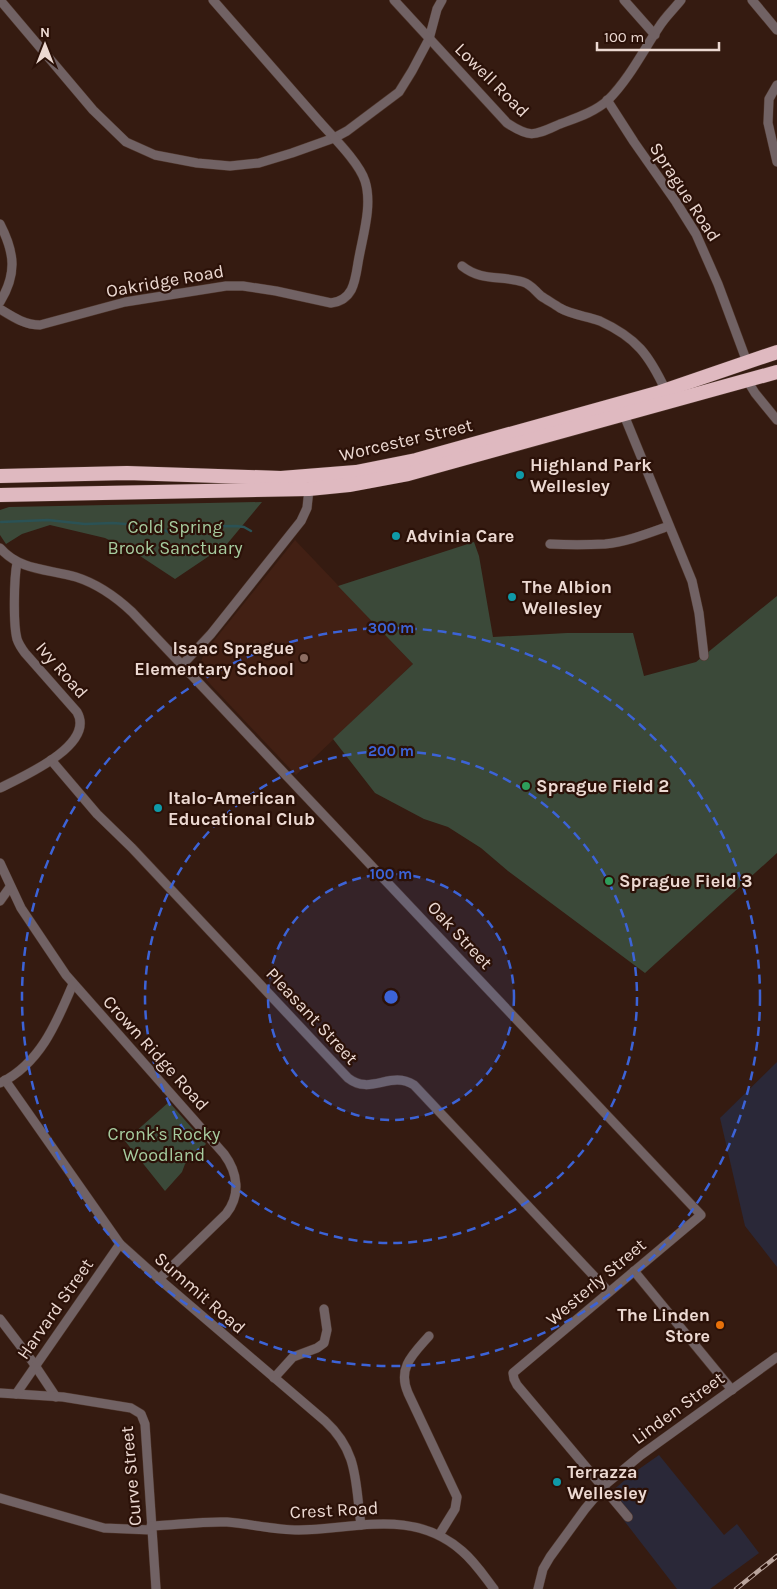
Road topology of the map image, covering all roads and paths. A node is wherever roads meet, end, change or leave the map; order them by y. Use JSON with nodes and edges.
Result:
{"nodes":[{"id":1,"x":0,"y":0,"type":"edge"},
{"id":2,"x":212,"y":0,"type":"edge"},
{"id":3,"x":394,"y":0,"type":"edge"},
{"id":4,"x":442,"y":0,"type":"edge"},
{"id":5,"x":624,"y":0,"type":"edge"},
{"id":6,"x":681,"y":0,"type":"edge"},
{"id":7,"x":752,"y":0,"type":"edge"},
{"id":8,"x":777,"y":30,"type":"edge"},
{"id":9,"x":655,"y":34,"type":"junction"},
{"id":10,"x":429,"y":39,"type":"junction"},
{"id":11,"x":777,"y":85,"type":"edge"},
{"id":12,"x":607,"y":100,"type":"junction"},
{"id":13,"x":334,"y":138,"type":"junction"},
{"id":14,"x":777,"y":162,"type":"edge"},
{"id":15,"x":0,"y":224,"type":"edge"},
{"id":16,"x":462,"y":266,"type":"dead end"},
{"id":17,"x":0,"y":302,"type":"edge"},
{"id":18,"x":0,"y":310,"type":"edge"},
{"id":19,"x":777,"y":352,"type":"edge"},
{"id":20,"x":747,"y":362,"type":"junction"},
{"id":21,"x":777,"y":372,"type":"edge"},
{"id":22,"x":747,"y":380,"type":"junction"},
{"id":23,"x":666,"y":391,"type":"junction"},
{"id":24,"x":624,"y":415,"type":"junction"},
{"id":25,"x":777,"y":420,"type":"edge"},
{"id":26,"x":20,"y":475,"type":"junction"},
{"id":27,"x":0,"y":476,"type":"edge"},
{"id":28,"x":0,"y":481,"type":"edge"},
{"id":29,"x":310,"y":489,"type":"junction"},
{"id":30,"x":0,"y":495,"type":"edge"},
{"id":31,"x":16,"y":495,"type":"junction"},
{"id":32,"x":0,"y":502,"type":"edge"},
{"id":33,"x":669,"y":526,"type":"junction"},
{"id":34,"x":550,"y":544,"type":"dead end"},
{"id":35,"x":0,"y":548,"type":"edge"},
{"id":36,"x":17,"y":563,"type":"junction"},
{"id":37,"x":704,"y":656,"type":"dead end"},
{"id":38,"x":183,"y":664,"type":"junction"},
{"id":39,"x":52,"y":760,"type":"junction"},
{"id":40,"x":0,"y":788,"type":"edge"},
{"id":41,"x":0,"y":863,"type":"edge"},
{"id":42,"x":10,"y":887,"type":"junction"},
{"id":43,"x":0,"y":901,"type":"edge"},
{"id":44,"x":73,"y":984,"type":"junction"},
{"id":45,"x":3,"y":1081,"type":"edge"},
{"id":46,"x":700,"y":1215,"type":"joint"},
{"id":47,"x":120,"y":1244,"type":"junction"},
{"id":48,"x":634,"y":1271,"type":"junction"},
{"id":49,"x":159,"y":1279,"type":"junction"},
{"id":50,"x":609,"y":1292,"type":"junction"},
{"id":51,"x":324,"y":1309,"type":"dead end"},
{"id":52,"x":0,"y":1319,"type":"edge"},
{"id":53,"x":429,"y":1336,"type":"dead end"},
{"id":54,"x":777,"y":1357,"type":"edge"},
{"id":55,"x":35,"y":1365,"type":"junction"},
{"id":56,"x":274,"y":1378,"type":"junction"},
{"id":57,"x":732,"y":1390,"type":"junction"},
{"id":58,"x":0,"y":1393,"type":"edge"},
{"id":59,"x":16,"y":1394,"type":"junction"},
{"id":60,"x":56,"y":1397,"type":"junction"},
{"id":61,"x":603,"y":1488,"type":"junction"},
{"id":62,"x":0,"y":1498,"type":"edge"},
{"id":63,"x":628,"y":1517,"type":"dead end"},
{"id":64,"x":361,"y":1525,"type":"junction"},
{"id":65,"x":151,"y":1528,"type":"junction"},
{"id":66,"x":439,"y":1535,"type":"junction"},
{"id":67,"x":156,"y":1589,"type":"edge"},
{"id":68,"x":494,"y":1589,"type":"edge"},
{"id":69,"x":538,"y":1589,"type":"edge"}],
"edges":[{"from":1,"to":13,"type":"street"},
{"from":2,"to":13,"type":"street"},
{"from":3,"to":10,"type":"street","name":"Lowell Road"},
{"from":4,"to":10,"type":"street"},
{"from":5,"to":9,"type":"street"},
{"from":6,"to":9,"type":"street","name":"Lowell Road"},
{"from":7,"to":8,"type":"street"},
{"from":9,"to":12,"type":"street","name":"Lowell Road"},
{"from":10,"to":12,"type":"street","name":"Lowell Road"},
{"from":10,"to":13,"type":"street"},
{"from":11,"to":14,"type":"street"},
{"from":12,"to":20,"type":"street","name":"Sprague Road"},
{"from":13,"to":18,"type":"street","name":"Oakridge Road"},
{"from":15,"to":17,"type":"street"},
{"from":16,"to":23,"type":"street"},
{"from":19,"to":20,"type":"highway","name":"Worcester Street"},
{"from":20,"to":23,"type":"highway","name":"Worcester Street"},
{"from":21,"to":22,"type":"highway","name":"Worcester Street"},
{"from":22,"to":24,"type":"highway","name":"Worcester Street"},
{"from":22,"to":25,"type":"street"},
{"from":23,"to":26,"type":"highway","name":"Worcester Street"},
{"from":24,"to":29,"type":"highway","name":"Worcester Street"},
{"from":24,"to":33,"type":"street"},
{"from":26,"to":27,"type":"highway","name":"Worcester Street"},
{"from":26,"to":28,"type":"highway"},
{"from":29,"to":31,"type":"highway","name":"Worcester Street"},
{"from":29,"to":38,"type":"street"},
{"from":30,"to":31,"type":"highway","name":"Worcester Street"},
{"from":31,"to":32,"type":"street"},
{"from":33,"to":34,"type":"street"},
{"from":33,"to":37,"type":"street"},
{"from":35,"to":36,"type":"street","name":"Oak Street"},
{"from":36,"to":38,"type":"street","name":"Oak Street"},
{"from":36,"to":39,"type":"street","name":"Ivy Road"},
{"from":38,"to":46,"type":"street","name":"Oak Street"},
{"from":39,"to":40,"type":"street","name":"Ivy Road"},
{"from":39,"to":50,"type":"street","name":"Pleasant Street"},
{"from":41,"to":42,"type":"street","name":"Crown Ridge Road"},
{"from":42,"to":43,"type":"street"},
{"from":42,"to":44,"type":"street","name":"Crown Ridge Road"},
{"from":44,"to":45,"type":"street"},
{"from":44,"to":49,"type":"street","name":"Crown Ridge Road"},
{"from":45,"to":47,"type":"street","name":"Summit Road"},
{"from":46,"to":48,"type":"street","name":"Westerly Street"},
{"from":47,"to":49,"type":"street","name":"Summit Road"},
{"from":47,"to":55,"type":"street","name":"Harvard Street"},
{"from":48,"to":50,"type":"street","name":"Westerly Street"},
{"from":48,"to":57,"type":"street"},
{"from":49,"to":56,"type":"street","name":"Summit Road"},
{"from":50,"to":61,"type":"street","name":"Westerly Street"},
{"from":51,"to":56,"type":"street"},
{"from":52,"to":55,"type":"street"},
{"from":53,"to":66,"type":"street"},
{"from":54,"to":57,"type":"street","name":"Linden Street"},
{"from":55,"to":59,"type":"street","name":"Harvard Street"},
{"from":55,"to":60,"type":"street"},
{"from":56,"to":64,"type":"street","name":"Summit Road"},
{"from":57,"to":61,"type":"street","name":"Linden Street"},
{"from":58,"to":59,"type":"street","name":"Curve Street"},
{"from":59,"to":60,"type":"street","name":"Curve Street"},
{"from":60,"to":65,"type":"street","name":"Curve Street"},
{"from":61,"to":63,"type":"street"},
{"from":61,"to":69,"type":"street","name":"Linden Street"},
{"from":62,"to":65,"type":"street","name":"Crest Road"},
{"from":64,"to":65,"type":"street","name":"Crest Road"},
{"from":64,"to":66,"type":"street","name":"Crest Road"},
{"from":65,"to":67,"type":"street","name":"Curve Street"},
{"from":66,"to":68,"type":"street","name":"Crest Road"}]}
